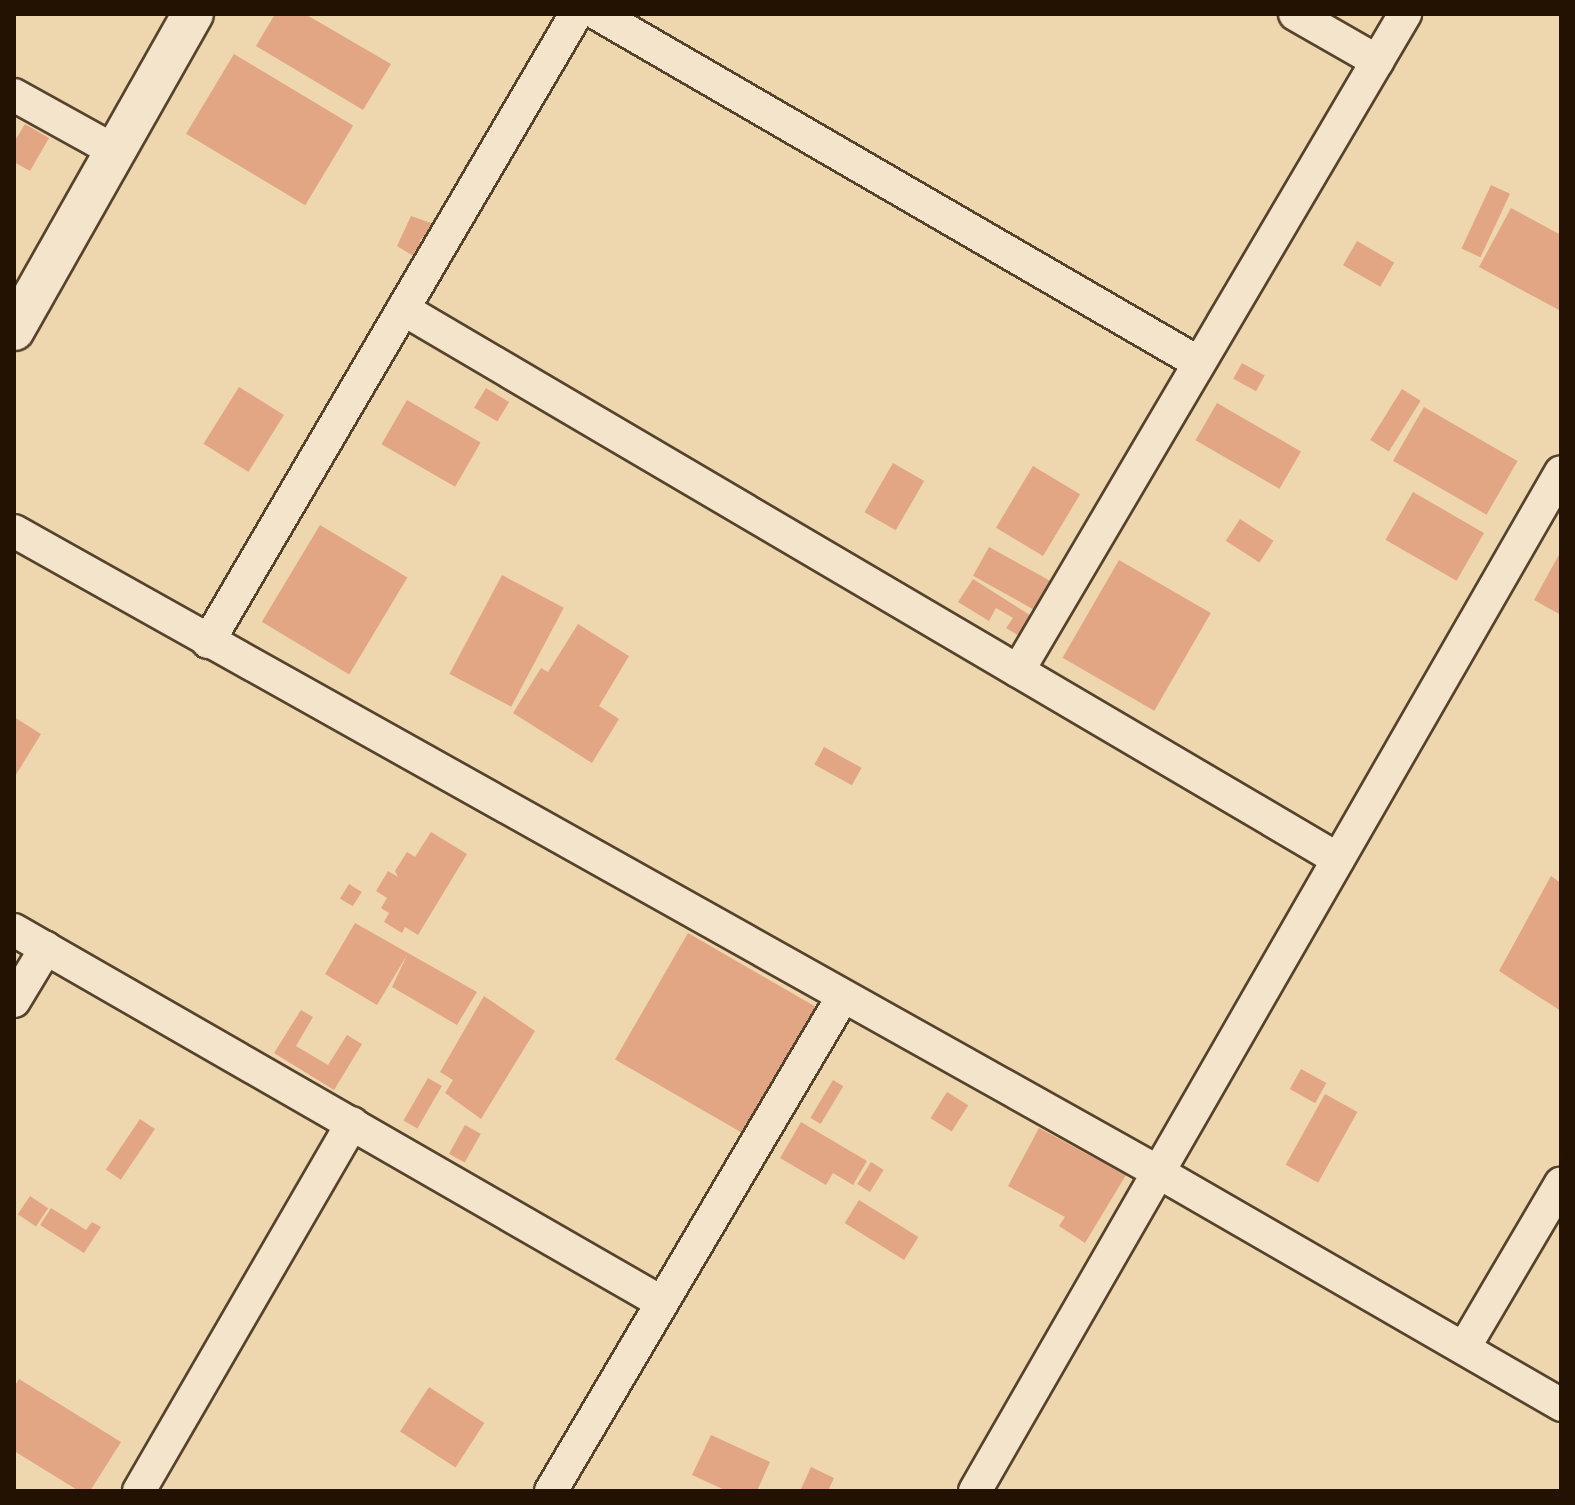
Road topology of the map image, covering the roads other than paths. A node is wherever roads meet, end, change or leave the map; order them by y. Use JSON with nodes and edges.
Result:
{"nodes":[{"id":1,"x":193,"y":14,"type":"edge"},
{"id":2,"x":576,"y":14,"type":"edge"},
{"id":3,"x":598,"y":14,"type":"edge"},
{"id":4,"x":1295,"y":14,"type":"edge"},
{"id":5,"x":1405,"y":14,"type":"edge"},
{"id":6,"x":1377,"y":61,"type":"junction"},
{"id":7,"x":14,"y":95,"type":"edge"},
{"id":8,"x":115,"y":151,"type":"junction"},
{"id":9,"x":403,"y":309,"type":"junction"},
{"id":10,"x":14,"y":330,"type":"edge"},
{"id":11,"x":1199,"y":363,"type":"junction"},
{"id":12,"x":1561,"y":472,"type":"edge"},
{"id":13,"x":14,"y":531,"type":"edge"},
{"id":14,"x":208,"y":642,"type":"junction"},
{"id":15,"x":1018,"y":671,"type":"junction"},
{"id":16,"x":1338,"y":859,"type":"junction"},
{"id":17,"x":14,"y":930,"type":"edge"},
{"id":18,"x":46,"y":948,"type":"junction"},
{"id":19,"x":842,"y":998,"type":"junction"},
{"id":20,"x":14,"y":1001,"type":"edge"},
{"id":21,"x":352,"y":1123,"type":"junction"},
{"id":22,"x":1158,"y":1172,"type":"junction"},
{"id":23,"x":1561,"y":1183,"type":"edge"},
{"id":24,"x":661,"y":1302,"type":"junction"},
{"id":25,"x":1464,"y":1348,"type":"junction"},
{"id":26,"x":1561,"y":1405,"type":"edge"},
{"id":27,"x":139,"y":1491,"type":"edge"},
{"id":28,"x":551,"y":1491,"type":"edge"},
{"id":29,"x":975,"y":1491,"type":"edge"}],
"edges":[{"from":1,"to":8,"type":"street"},
{"from":2,"to":9,"type":"street"},
{"from":3,"to":11,"type":"street"},
{"from":4,"to":6,"type":"street"},
{"from":5,"to":6,"type":"street"},
{"from":6,"to":11,"type":"street"},
{"from":7,"to":8,"type":"street"},
{"from":8,"to":10,"type":"street"},
{"from":9,"to":14,"type":"street"},
{"from":9,"to":15,"type":"street"},
{"from":11,"to":15,"type":"street"},
{"from":12,"to":16,"type":"street"},
{"from":13,"to":14,"type":"street"},
{"from":14,"to":19,"type":"street"},
{"from":15,"to":16,"type":"street"},
{"from":16,"to":22,"type":"street"},
{"from":17,"to":18,"type":"street"},
{"from":18,"to":20,"type":"street"},
{"from":18,"to":21,"type":"street"},
{"from":19,"to":22,"type":"street"},
{"from":19,"to":24,"type":"street"},
{"from":21,"to":24,"type":"street"},
{"from":21,"to":27,"type":"street"},
{"from":22,"to":25,"type":"street"},
{"from":22,"to":29,"type":"street"},
{"from":23,"to":25,"type":"street"},
{"from":24,"to":28,"type":"street"},
{"from":25,"to":26,"type":"street"}]}
